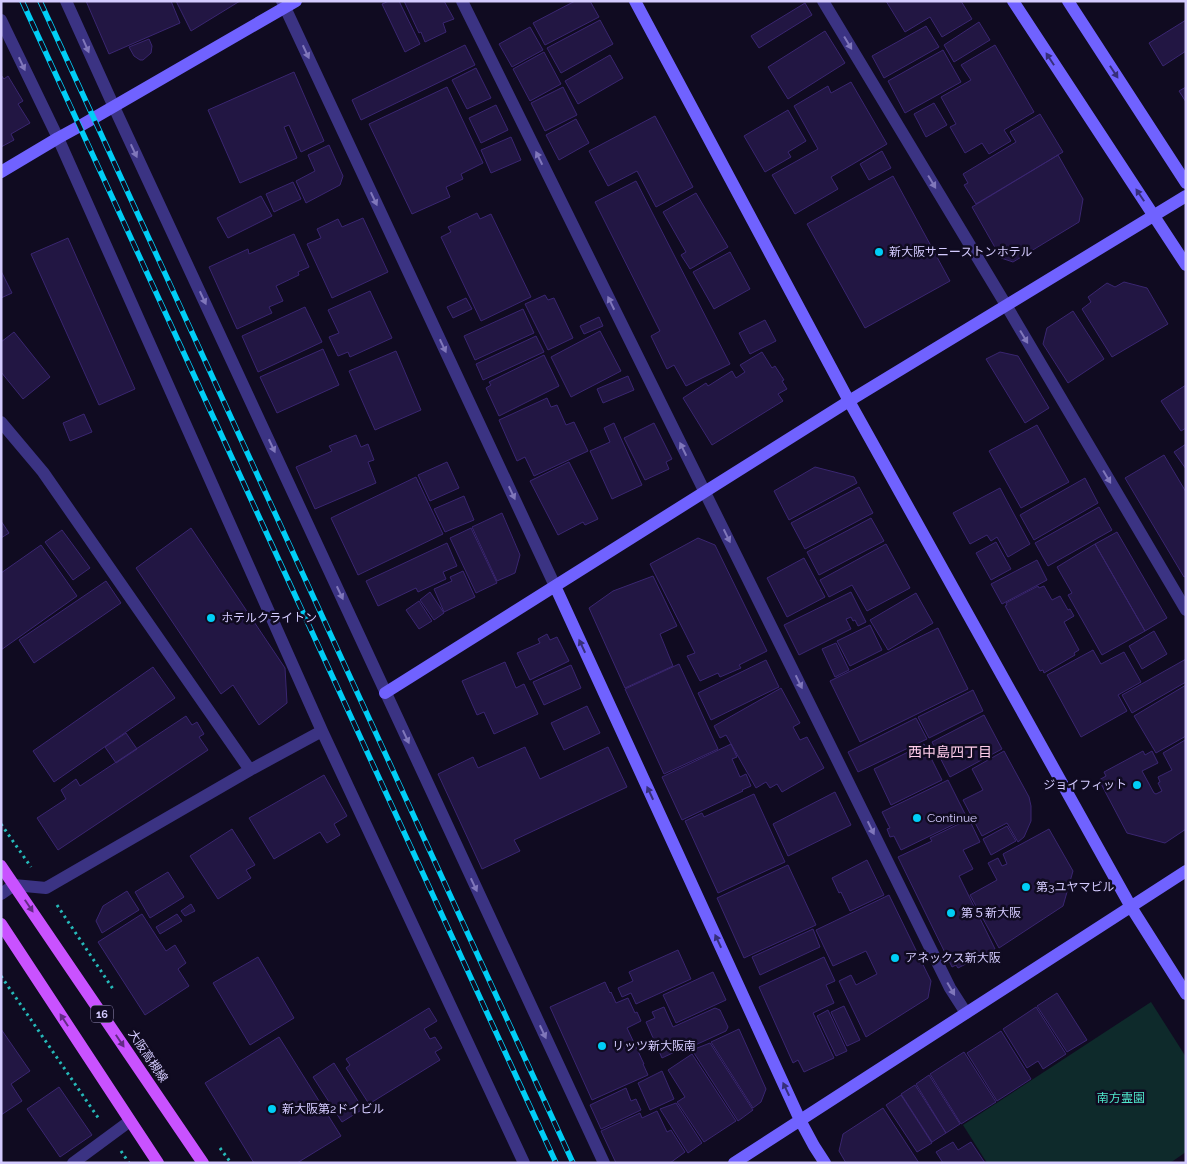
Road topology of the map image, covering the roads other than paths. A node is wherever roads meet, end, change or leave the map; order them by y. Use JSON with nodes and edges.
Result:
{"nodes":[{"id":1,"x":66,"y":1,"type":"edge"},
{"id":2,"x":462,"y":1,"type":"edge"},
{"id":3,"x":635,"y":1,"type":"edge"},
{"id":4,"x":823,"y":1,"type":"edge"},
{"id":5,"x":1013,"y":1,"type":"edge"},
{"id":6,"x":1068,"y":1,"type":"edge"},
{"id":7,"x":288,"y":3,"type":"edge"},
{"id":8,"x":1,"y":20,"type":"edge"},
{"id":9,"x":114,"y":107,"type":"junction"},
{"id":10,"x":58,"y":138,"type":"junction"},
{"id":11,"x":1,"y":172,"type":"edge"},
{"id":12,"x":1186,"y":183,"type":"edge"},
{"id":13,"x":1186,"y":196,"type":"edge"},
{"id":14,"x":1153,"y":216,"type":"junction"},
{"id":15,"x":1186,"y":265,"type":"edge"},
{"id":16,"x":1006,"y":306,"type":"junction"},
{"id":17,"x":849,"y":401,"type":"junction"},
{"id":18,"x":1,"y":422,"type":"edge"},
{"id":19,"x":705,"y":493,"type":"junction"},
{"id":20,"x":555,"y":586,"type":"junction"},
{"id":21,"x":1186,"y":610,"type":"edge"},
{"id":22,"x":385,"y":693,"type":"junction"},
{"id":23,"x":322,"y":731,"type":"junction"},
{"id":24,"x":250,"y":770,"type":"junction"},
{"id":25,"x":1,"y":866,"type":"edge"},
{"id":26,"x":1186,"y":871,"type":"edge"},
{"id":27,"x":14,"y":885,"type":"junction"},
{"id":28,"x":1,"y":894,"type":"edge"},
{"id":29,"x":1131,"y":907,"type":"junction"},
{"id":30,"x":1,"y":924,"type":"edge"},
{"id":31,"x":1186,"y":994,"type":"edge"},
{"id":32,"x":966,"y":1013,"type":"junction"},
{"id":33,"x":800,"y":1120,"type":"junction"},
{"id":34,"x":130,"y":1121,"type":"junction"},
{"id":35,"x":73,"y":1163,"type":"edge"},
{"id":36,"x":158,"y":1163,"type":"edge"},
{"id":37,"x":203,"y":1163,"type":"edge"},
{"id":38,"x":524,"y":1163,"type":"edge"},
{"id":39,"x":604,"y":1163,"type":"edge"},
{"id":40,"x":734,"y":1163,"type":"edge"},
{"id":41,"x":825,"y":1163,"type":"edge"}],
"edges":[{"from":1,"to":9,"type":"street","one_way":true},
{"from":19,"to":2,"type":"street","one_way":true},
{"from":3,"to":17,"type":"street"},
{"from":4,"to":16,"type":"street","one_way":true},
{"from":14,"to":5,"type":"street","one_way":true},
{"from":6,"to":12,"type":"street","one_way":true},
{"from":7,"to":9,"type":"street"},
{"from":7,"to":20,"type":"street","one_way":true},
{"from":8,"to":10,"type":"street","one_way":true},
{"from":9,"to":10,"type":"street"},
{"from":9,"to":22,"type":"street","one_way":true},
{"from":10,"to":11,"type":"street"},
{"from":10,"to":23,"type":"street"},
{"from":13,"to":14,"type":"street"},
{"from":14,"to":15,"type":"street"},
{"from":14,"to":16,"type":"street"},
{"from":16,"to":17,"type":"street"},
{"from":16,"to":21,"type":"street","one_way":true},
{"from":17,"to":19,"type":"street"},
{"from":17,"to":29,"type":"street"},
{"from":18,"to":24,"type":"street"},
{"from":19,"to":20,"type":"street"},
{"from":19,"to":32,"type":"street","one_way":true},
{"from":20,"to":22,"type":"street"},
{"from":33,"to":20,"type":"street","one_way":true},
{"from":22,"to":39,"type":"street","one_way":true},
{"from":23,"to":24,"type":"street"},
{"from":23,"to":38,"type":"street"},
{"from":24,"to":27,"type":"street"},
{"from":25,"to":27,"type":"main road","name":"大阪高槻線","number":"16"},
{"from":26,"to":29,"type":"street"},
{"from":27,"to":28,"type":"street"},
{"from":27,"to":37,"type":"main road","name":"大阪高槻線","number":"16","one_way":true},
{"from":29,"to":31,"type":"street"},
{"from":29,"to":32,"type":"street"},
{"from":34,"to":30,"type":"main road","one_way":true},
{"from":32,"to":33,"type":"street"},
{"from":33,"to":40,"type":"street"},
{"from":33,"to":41,"type":"street"},
{"from":34,"to":35,"type":"street"},
{"from":34,"to":36,"type":"main road"}]}
